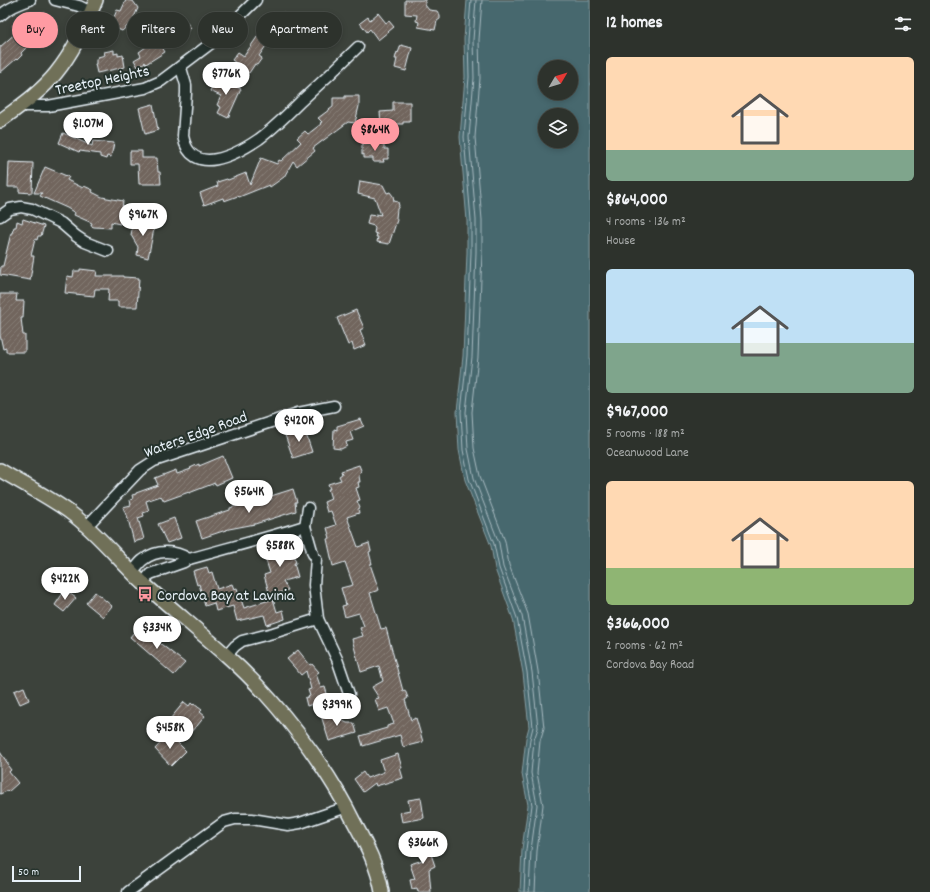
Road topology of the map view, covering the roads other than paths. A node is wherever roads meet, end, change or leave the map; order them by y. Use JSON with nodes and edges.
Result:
{"nodes":[{"id":1,"x":30,"y":0,"type":"edge"},
{"id":2,"x":55,"y":0,"type":"edge"},
{"id":3,"x":256,"y":0,"type":"edge"},
{"id":4,"x":93,"y":6,"type":"edge"},
{"id":5,"x":0,"y":16,"type":"edge"},
{"id":6,"x":358,"y":47,"type":"dead end"},
{"id":7,"x":181,"y":68,"type":"junction"},
{"id":8,"x":20,"y":106,"type":"junction"},
{"id":9,"x":0,"y":121,"type":"edge"},
{"id":10,"x":0,"y":216,"type":"edge"},
{"id":11,"x":108,"y":251,"type":"dead end"},
{"id":12,"x":334,"y":406,"type":"dead end"},
{"id":13,"x":2,"y":474,"type":"edge"},
{"id":14,"x":308,"y":508,"type":"dead end"},
{"id":15,"x":87,"y":526,"type":"junction"},
{"id":16,"x":305,"y":526,"type":"junction"},
{"id":17,"x":189,"y":559,"type":"junction"},
{"id":18,"x":132,"y":572,"type":"junction"},
{"id":19,"x":143,"y":583,"type":"junction"},
{"id":20,"x":318,"y":619,"type":"junction"},
{"id":21,"x":227,"y":655,"type":"junction"},
{"id":22,"x":349,"y":694,"type":"dead end"},
{"id":23,"x":347,"y":808,"type":"junction"},
{"id":24,"x":128,"y":892,"type":"edge"},
{"id":25,"x":382,"y":892,"type":"edge"}],
"edges":[{"from":1,"to":5,"type":"street"},
{"from":2,"to":4,"type":"street"},
{"from":3,"to":7,"type":"street","name":"Treetop Heights"},
{"from":4,"to":8,"type":"main road"},
{"from":6,"to":7,"type":"street"},
{"from":7,"to":8,"type":"street","name":"Treetop Heights"},
{"from":8,"to":9,"type":"main road"},
{"from":10,"to":11,"type":"street"},
{"from":12,"to":15,"type":"street","name":"Waters Edge Road"},
{"from":13,"to":15,"type":"main road"},
{"from":14,"to":16,"type":"street"},
{"from":15,"to":18,"type":"main road"},
{"from":16,"to":17,"type":"street"},
{"from":16,"to":20,"type":"street"},
{"from":17,"to":18,"type":"street"},
{"from":17,"to":19,"type":"street"},
{"from":18,"to":19,"type":"main road"},
{"from":19,"to":21,"type":"main road"},
{"from":20,"to":21,"type":"street"},
{"from":20,"to":22,"type":"street"},
{"from":21,"to":23,"type":"main road"},
{"from":23,"to":24,"type":"street"},
{"from":23,"to":25,"type":"main road"}]}
